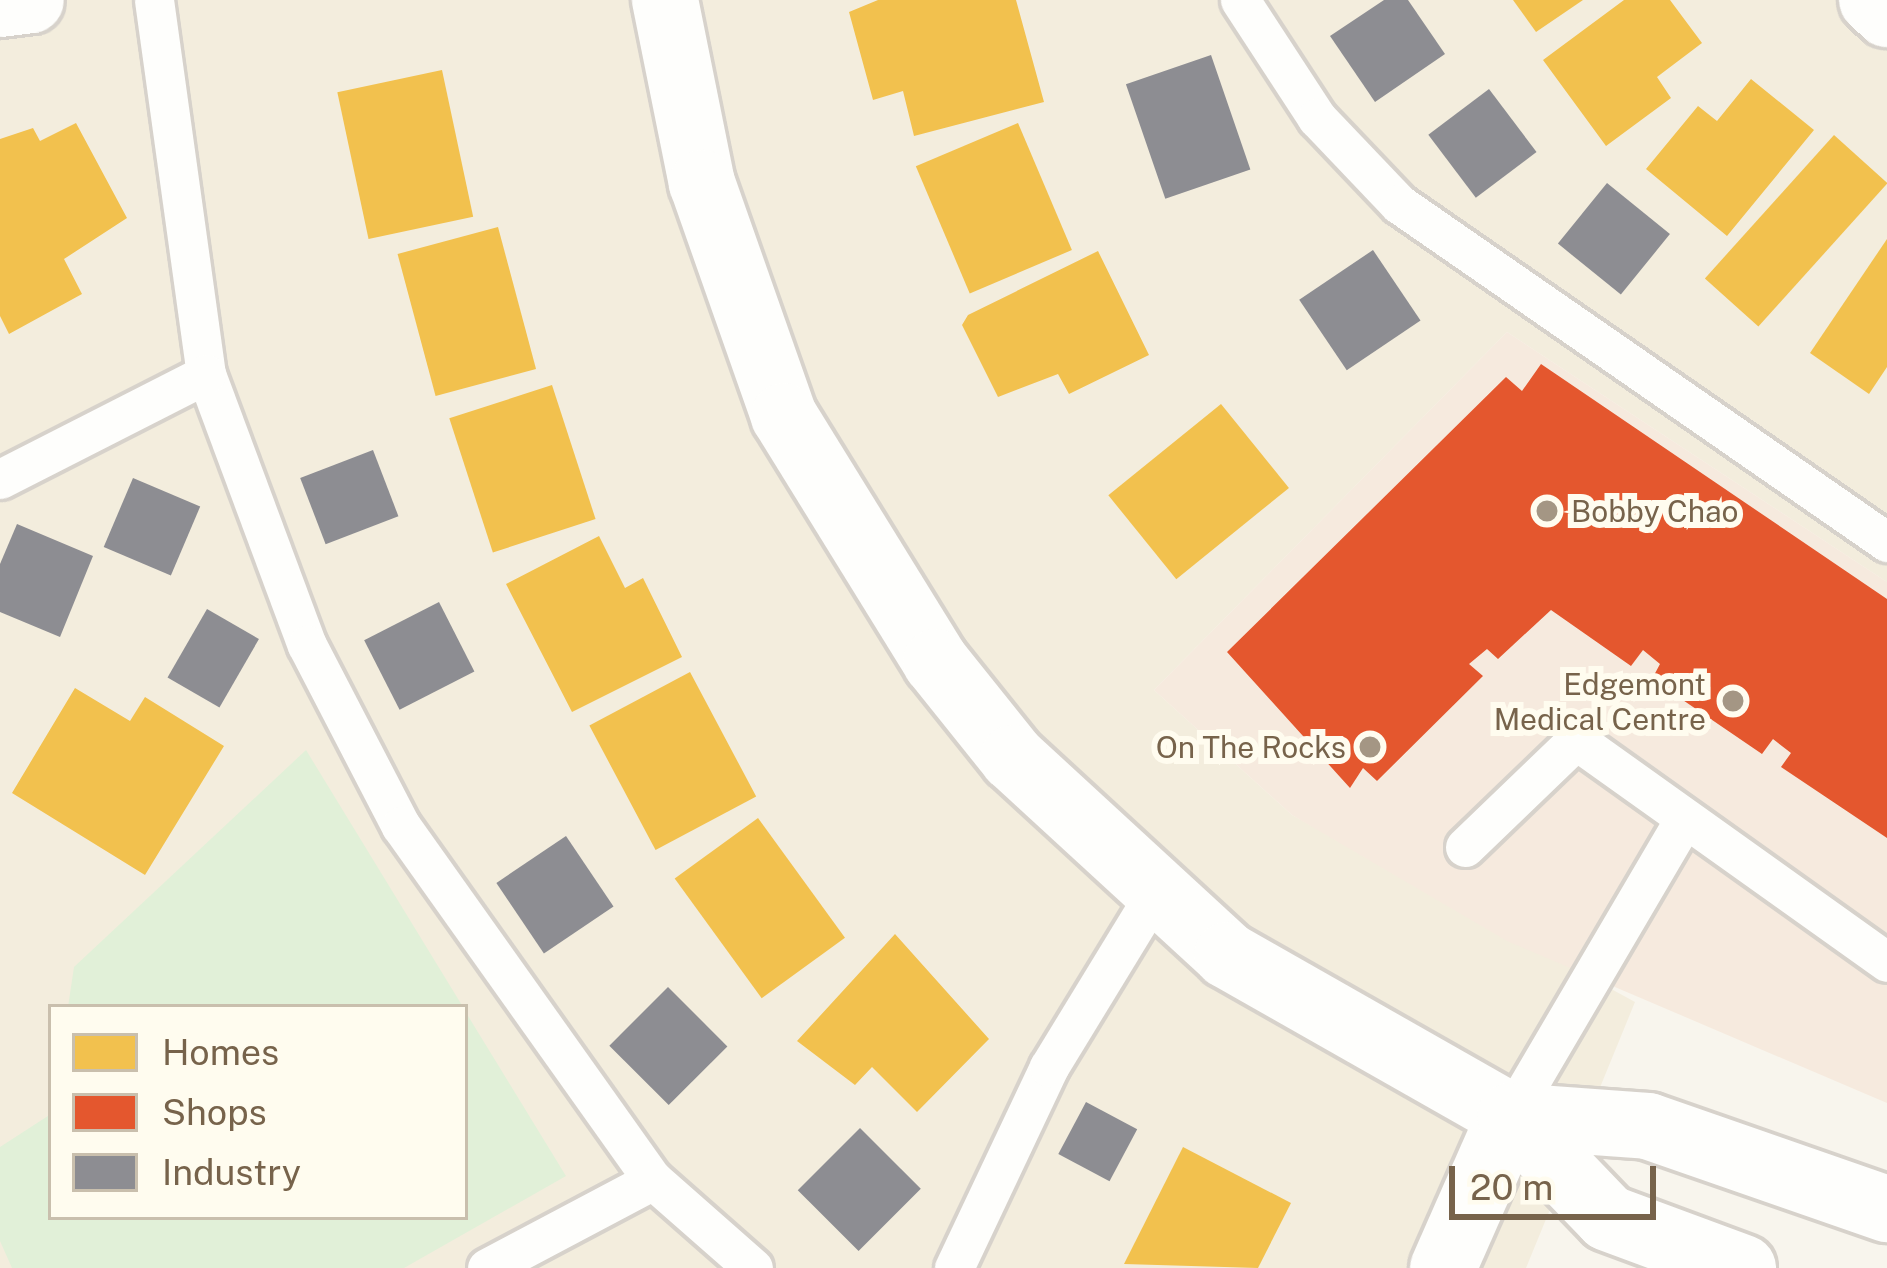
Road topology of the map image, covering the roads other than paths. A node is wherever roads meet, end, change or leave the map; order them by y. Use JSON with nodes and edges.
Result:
{"nodes":[{"id":1,"x":31,"y":0,"type":"edge"},
{"id":2,"x":154,"y":0,"type":"edge"},
{"id":3,"x":665,"y":0,"type":"edge"},
{"id":4,"x":1240,"y":0,"type":"edge"},
{"id":5,"x":1872,"y":0,"type":"edge"},
{"id":6,"x":0,"y":4,"type":"edge"},
{"id":7,"x":1887,"y":14,"type":"edge"},
{"id":8,"x":206,"y":374,"type":"junction"},
{"id":9,"x":0,"y":478,"type":"edge"},
{"id":10,"x":1887,"y":542,"type":"edge"},
{"id":11,"x":1684,"y":819,"type":"junction"},
{"id":12,"x":1465,"y":847,"type":"dead end"},
{"id":13,"x":1154,"y":895,"type":"junction"},
{"id":14,"x":1887,"y":962,"type":"edge"},
{"id":15,"x":1510,"y":1116,"type":"junction"},
{"id":16,"x":653,"y":1180,"type":"junction"},
{"id":17,"x":1880,"y":1202,"type":"edge"},
{"id":18,"x":487,"y":1268,"type":"edge"},
{"id":19,"x":753,"y":1268,"type":"edge"},
{"id":20,"x":954,"y":1268,"type":"edge"},
{"id":21,"x":1443,"y":1268,"type":"edge"},
{"id":22,"x":1744,"y":1268,"type":"edge"}],
"edges":[{"from":1,"to":6,"type":"street"},
{"from":2,"to":8,"type":"lane"},
{"from":3,"to":13,"type":"street"},
{"from":4,"to":10,"type":"lane"},
{"from":5,"to":7,"type":"street"},
{"from":8,"to":9,"type":"lane"},
{"from":8,"to":16,"type":"lane"},
{"from":11,"to":12,"type":"lane"},
{"from":11,"to":14,"type":"lane"},
{"from":11,"to":15,"type":"lane"},
{"from":13,"to":15,"type":"street"},
{"from":13,"to":20,"type":"lane"},
{"from":15,"to":17,"type":"street"},
{"from":15,"to":21,"type":"street"},
{"from":15,"to":22,"type":"street"},
{"from":16,"to":18,"type":"lane"},
{"from":16,"to":19,"type":"lane"}]}
